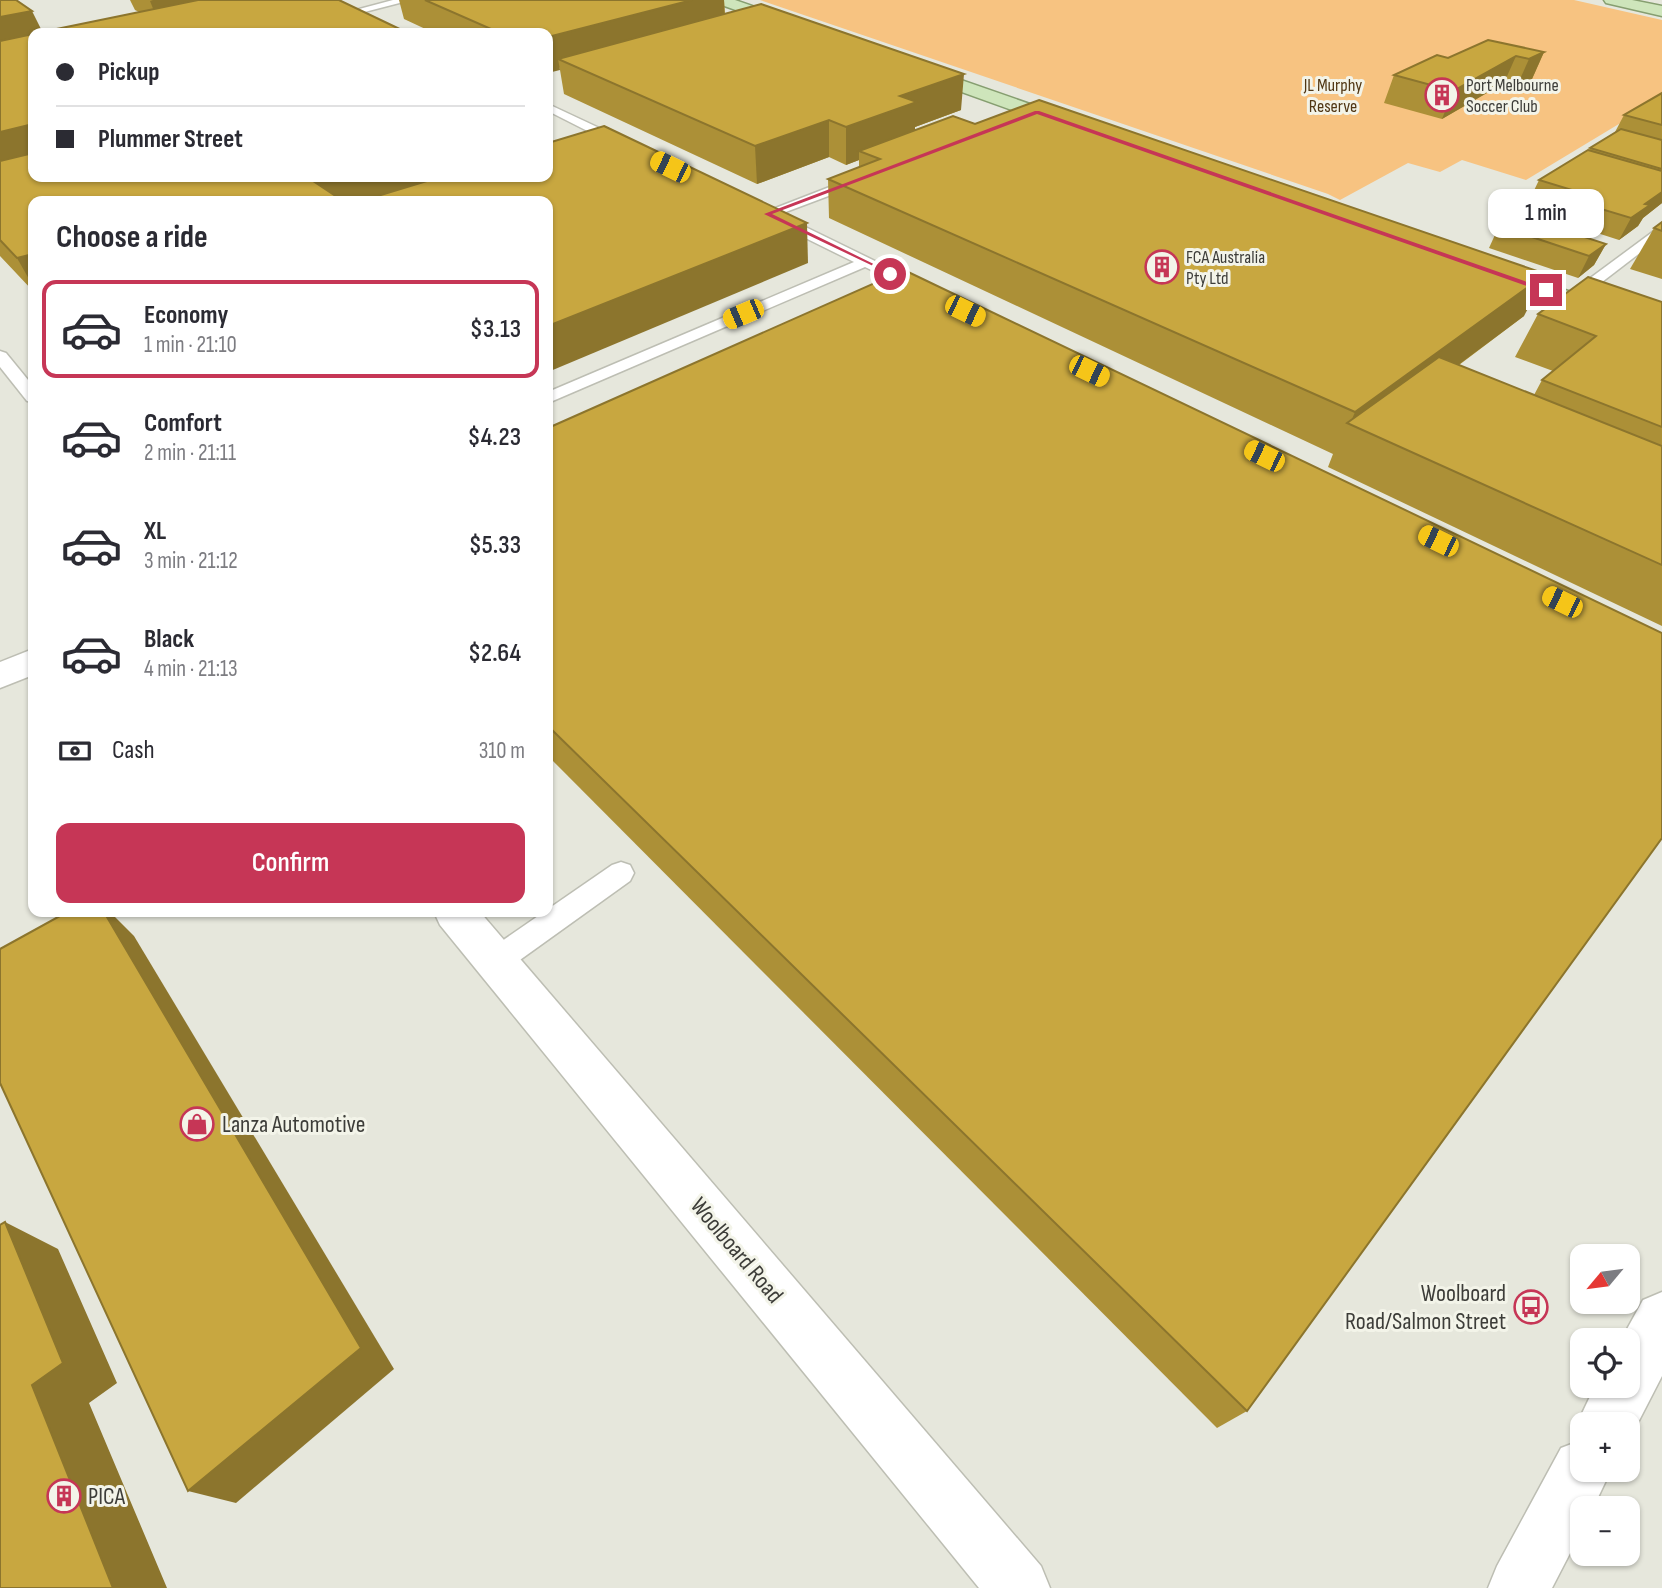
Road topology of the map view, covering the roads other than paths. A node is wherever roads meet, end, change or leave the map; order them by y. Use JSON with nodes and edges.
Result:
{"nodes":[{"id":1,"x":406,"y":0,"type":"edge"},
{"id":2,"x":721,"y":0,"type":"edge"},
{"id":3,"x":1611,"y":0,"type":"edge"},
{"id":4,"x":1645,"y":0,"type":"edge"},
{"id":5,"x":1662,"y":4,"type":"edge"},
{"id":6,"x":341,"y":6,"type":"edge"},
{"id":7,"x":1662,"y":11,"type":"edge"},
{"id":8,"x":354,"y":12,"type":"junction"},
{"id":9,"x":375,"y":23,"type":"edge"},
{"id":10,"x":813,"y":33,"type":"edge"},
{"id":11,"x":892,"y":61,"type":"edge"},
{"id":12,"x":553,"y":109,"type":"edge"},
{"id":13,"x":1037,"y":112,"type":"junction"},
{"id":14,"x":1017,"y":120,"type":"edge"},
{"id":15,"x":1088,"y":130,"type":"edge"},
{"id":16,"x":633,"y":149,"type":"edge"},
{"id":17,"x":875,"y":174,"type":"edge"},
{"id":18,"x":1662,"y":229,"type":"edge"},
{"id":19,"x":865,"y":262,"type":"junction"},
{"id":20,"x":1470,"y":264,"type":"edge"},
{"id":21,"x":940,"y":298,"type":"edge"},
{"id":22,"x":1571,"y":299,"type":"junction"},
{"id":23,"x":1662,"y":331,"type":"edge"},
{"id":24,"x":0,"y":356,"type":"edge"},
{"id":25,"x":28,"y":391,"type":"edge"},
{"id":26,"x":553,"y":396,"type":"edge"},
{"id":27,"x":28,"y":663,"type":"edge"},
{"id":28,"x":0,"y":676,"type":"edge"},
{"id":29,"x":621,"y":873,"type":"dead end"},
{"id":30,"x":459,"y":917,"type":"edge"},
{"id":31,"x":496,"y":961,"type":"junction"},
{"id":32,"x":1662,"y":1319,"type":"edge"},
{"id":33,"x":1640,"y":1360,"type":"edge"},
{"id":34,"x":1575,"y":1482,"type":"edge"},
{"id":35,"x":1019,"y":1588,"type":"edge"},
{"id":36,"x":1519,"y":1588,"type":"edge"}],
"edges":[{"from":1,"to":8,"type":"lane"},
{"from":2,"to":10,"type":"main road"},
{"from":3,"to":7,"type":"main road"},
{"from":4,"to":5,"type":"main road"},
{"from":6,"to":8,"type":"lane"},
{"from":8,"to":9,"type":"lane"},
{"from":11,"to":13,"type":"main road"},
{"from":12,"to":16,"type":"lane"},
{"from":13,"to":14,"type":"lane"},
{"from":13,"to":15,"type":"main road"},
{"from":17,"to":19,"type":"lane"},
{"from":18,"to":22,"type":"lane"},
{"from":19,"to":21,"type":"lane"},
{"from":19,"to":26,"type":"lane"},
{"from":20,"to":22,"type":"main road"},
{"from":22,"to":23,"type":"main road"},
{"from":24,"to":25,"type":"lane"},
{"from":27,"to":28,"type":"street"},
{"from":29,"to":31,"type":"lane"},
{"from":30,"to":31,"type":"street","name":"Woolboard Road"},
{"from":31,"to":35,"type":"street","name":"Woolboard Road"},
{"from":32,"to":33,"type":"street"},
{"from":34,"to":36,"type":"street"}]}
